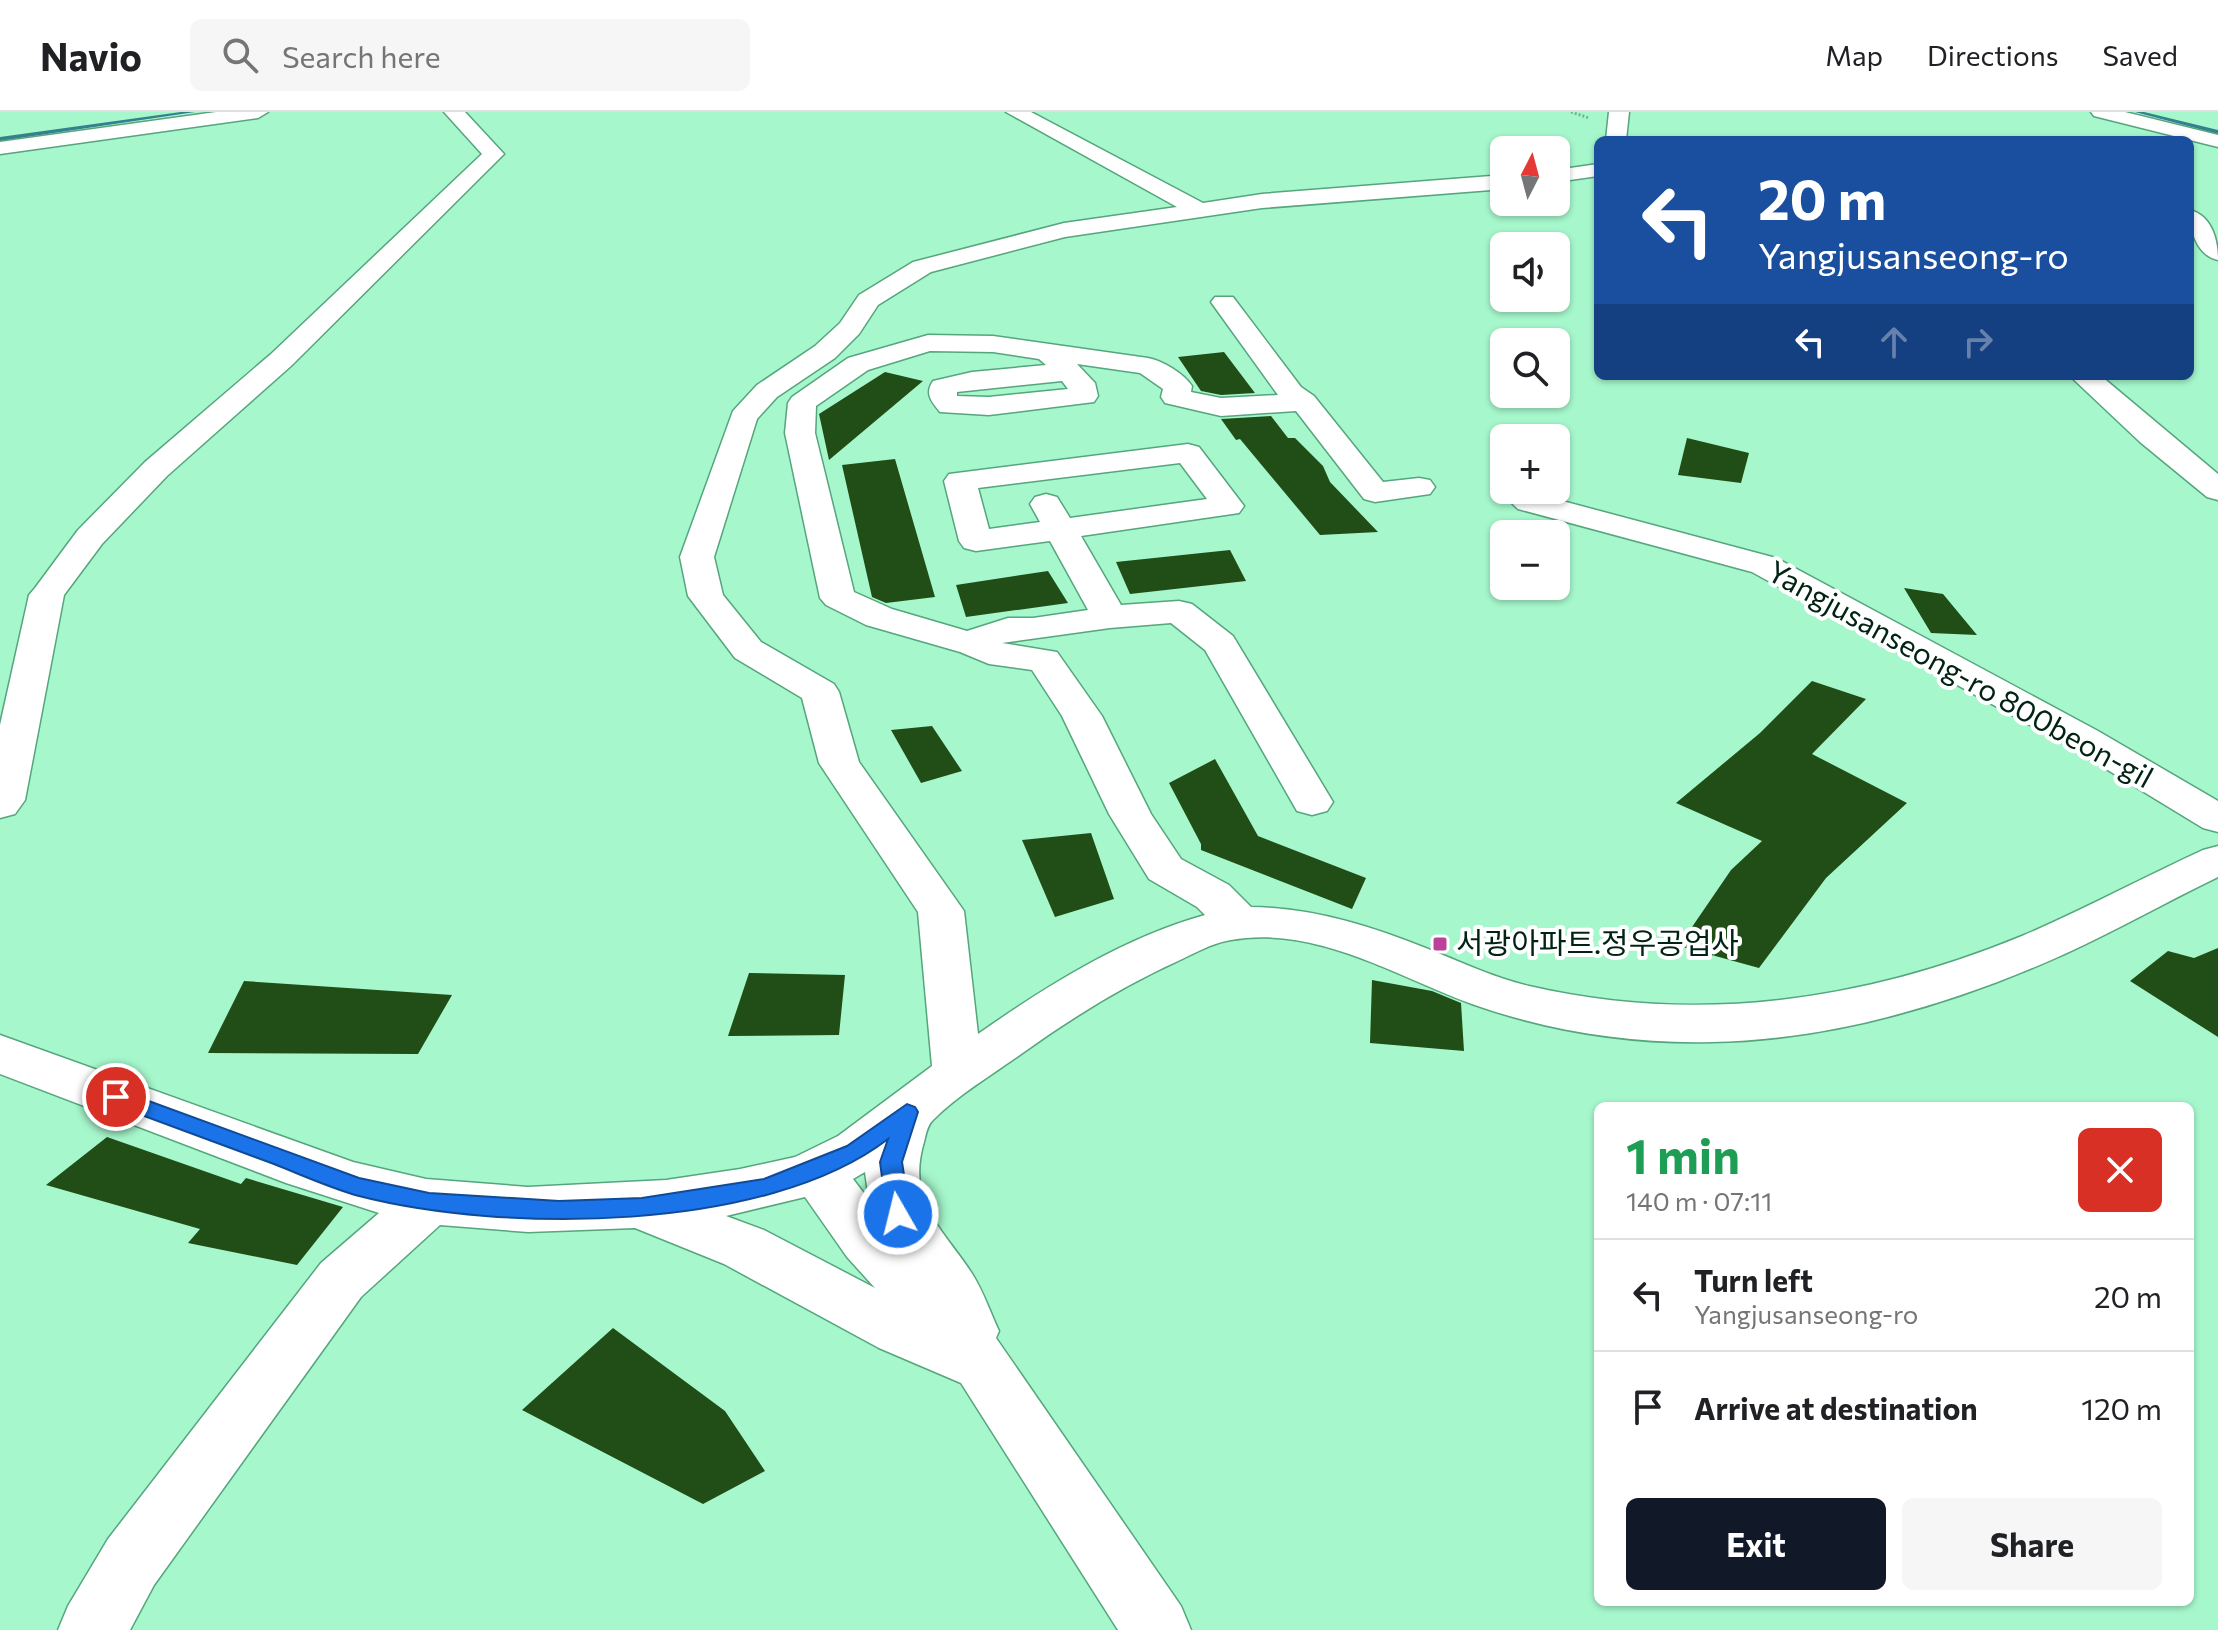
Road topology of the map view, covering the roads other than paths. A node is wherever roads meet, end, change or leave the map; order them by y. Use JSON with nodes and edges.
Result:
{"nodes":[{"id":1,"x":125,"y":112,"type":"edge"},
{"id":2,"x":258,"y":112,"type":"edge"},
{"id":3,"x":454,"y":112,"type":"edge"},
{"id":4,"x":1016,"y":112,"type":"edge"},
{"id":5,"x":1619,"y":112,"type":"edge"},
{"id":6,"x":2105,"y":112,"type":"edge"},
{"id":7,"x":2167,"y":112,"type":"edge"},
{"id":8,"x":2218,"y":124,"type":"edge"},
{"id":9,"x":0,"y":129,"type":"edge"},
{"id":10,"x":1616,"y":136,"type":"edge"},
{"id":11,"x":2123,"y":136,"type":"edge"},
{"id":12,"x":2218,"y":141,"type":"edge"},
{"id":13,"x":0,"y":148,"type":"edge"},
{"id":14,"x":1594,"y":171,"type":"edge"},
{"id":15,"x":1570,"y":174,"type":"edge"},
{"id":16,"x":1490,"y":183,"type":"edge"},
{"id":17,"x":1200,"y":210,"type":"junction"},
{"id":18,"x":2194,"y":222,"type":"edge"},
{"id":19,"x":2218,"y":253,"type":"edge"},
{"id":20,"x":1224,"y":302,"type":"dead end"},
{"id":21,"x":2088,"y":380,"type":"edge"},
{"id":22,"x":1304,"y":402,"type":"junction"},
{"id":23,"x":1030,"y":472,"type":"junction"},
{"id":24,"x":1419,"y":487,"type":"dead end"},
{"id":25,"x":2218,"y":490,"type":"edge"},
{"id":26,"x":1536,"y":504,"type":"edge"},
{"id":27,"x":1058,"y":529,"type":"junction"},
{"id":28,"x":1110,"y":617,"type":"junction"},
{"id":29,"x":1047,"y":643,"type":"junction"},
{"id":30,"x":1312,"y":802,"type":"dead end"},
{"id":31,"x":0,"y":805,"type":"edge"},
{"id":32,"x":2218,"y":819,"type":"edge"},
{"id":33,"x":2218,"y":860,"type":"edge"},
{"id":34,"x":1239,"y":923,"type":"junction"},
{"id":35,"x":0,"y":1054,"type":"edge"},
{"id":36,"x":958,"y":1074,"type":"junction"},
{"id":37,"x":907,"y":1112,"type":"junction"},
{"id":38,"x":816,"y":1170,"type":"junction"},
{"id":39,"x":429,"y":1202,"type":"junction"},
{"id":40,"x":642,"y":1207,"type":"junction"},
{"id":41,"x":985,"y":1367,"type":"junction"},
{"id":42,"x":92,"y":1630,"type":"edge"},
{"id":43,"x":1157,"y":1630,"type":"edge"}],
"edges":[{"from":1,"to":9,"type":"street"},
{"from":2,"to":13,"type":"street"},
{"from":3,"to":31,"type":"street"},
{"from":4,"to":17,"type":"street"},
{"from":5,"to":10,"type":"street"},
{"from":6,"to":11,"type":"street"},
{"from":6,"to":12,"type":"street"},
{"from":7,"to":8,"type":"street"},
{"from":14,"to":15,"type":"street"},
{"from":16,"to":17,"type":"street"},
{"from":17,"to":36,"type":"street"},
{"from":18,"to":19,"type":"street"},
{"from":20,"to":22,"type":"street"},
{"from":21,"to":25,"type":"street"},
{"from":22,"to":24,"type":"street"},
{"from":22,"to":29,"type":"street"},
{"from":23,"to":27,"type":"street"},
{"from":23,"to":27,"type":"street"},
{"from":23,"to":27,"type":"street"},
{"from":26,"to":32,"type":"street","name":"Yangjusanseong-ro 800beon-gil"},
{"from":27,"to":28,"type":"street"},
{"from":28,"to":29,"type":"street"},
{"from":28,"to":30,"type":"street"},
{"from":29,"to":34,"type":"street"},
{"from":33,"to":34,"type":"street"},
{"from":34,"to":36,"type":"street"},
{"from":35,"to":39,"type":"street"},
{"from":36,"to":37,"type":"street"},
{"from":37,"to":38,"type":"street"},
{"from":37,"to":41,"type":"street"},
{"from":38,"to":40,"type":"street"},
{"from":38,"to":41,"type":"street"},
{"from":39,"to":40,"type":"street"},
{"from":39,"to":42,"type":"street"},
{"from":40,"to":41,"type":"street"},
{"from":41,"to":43,"type":"street"}]}
